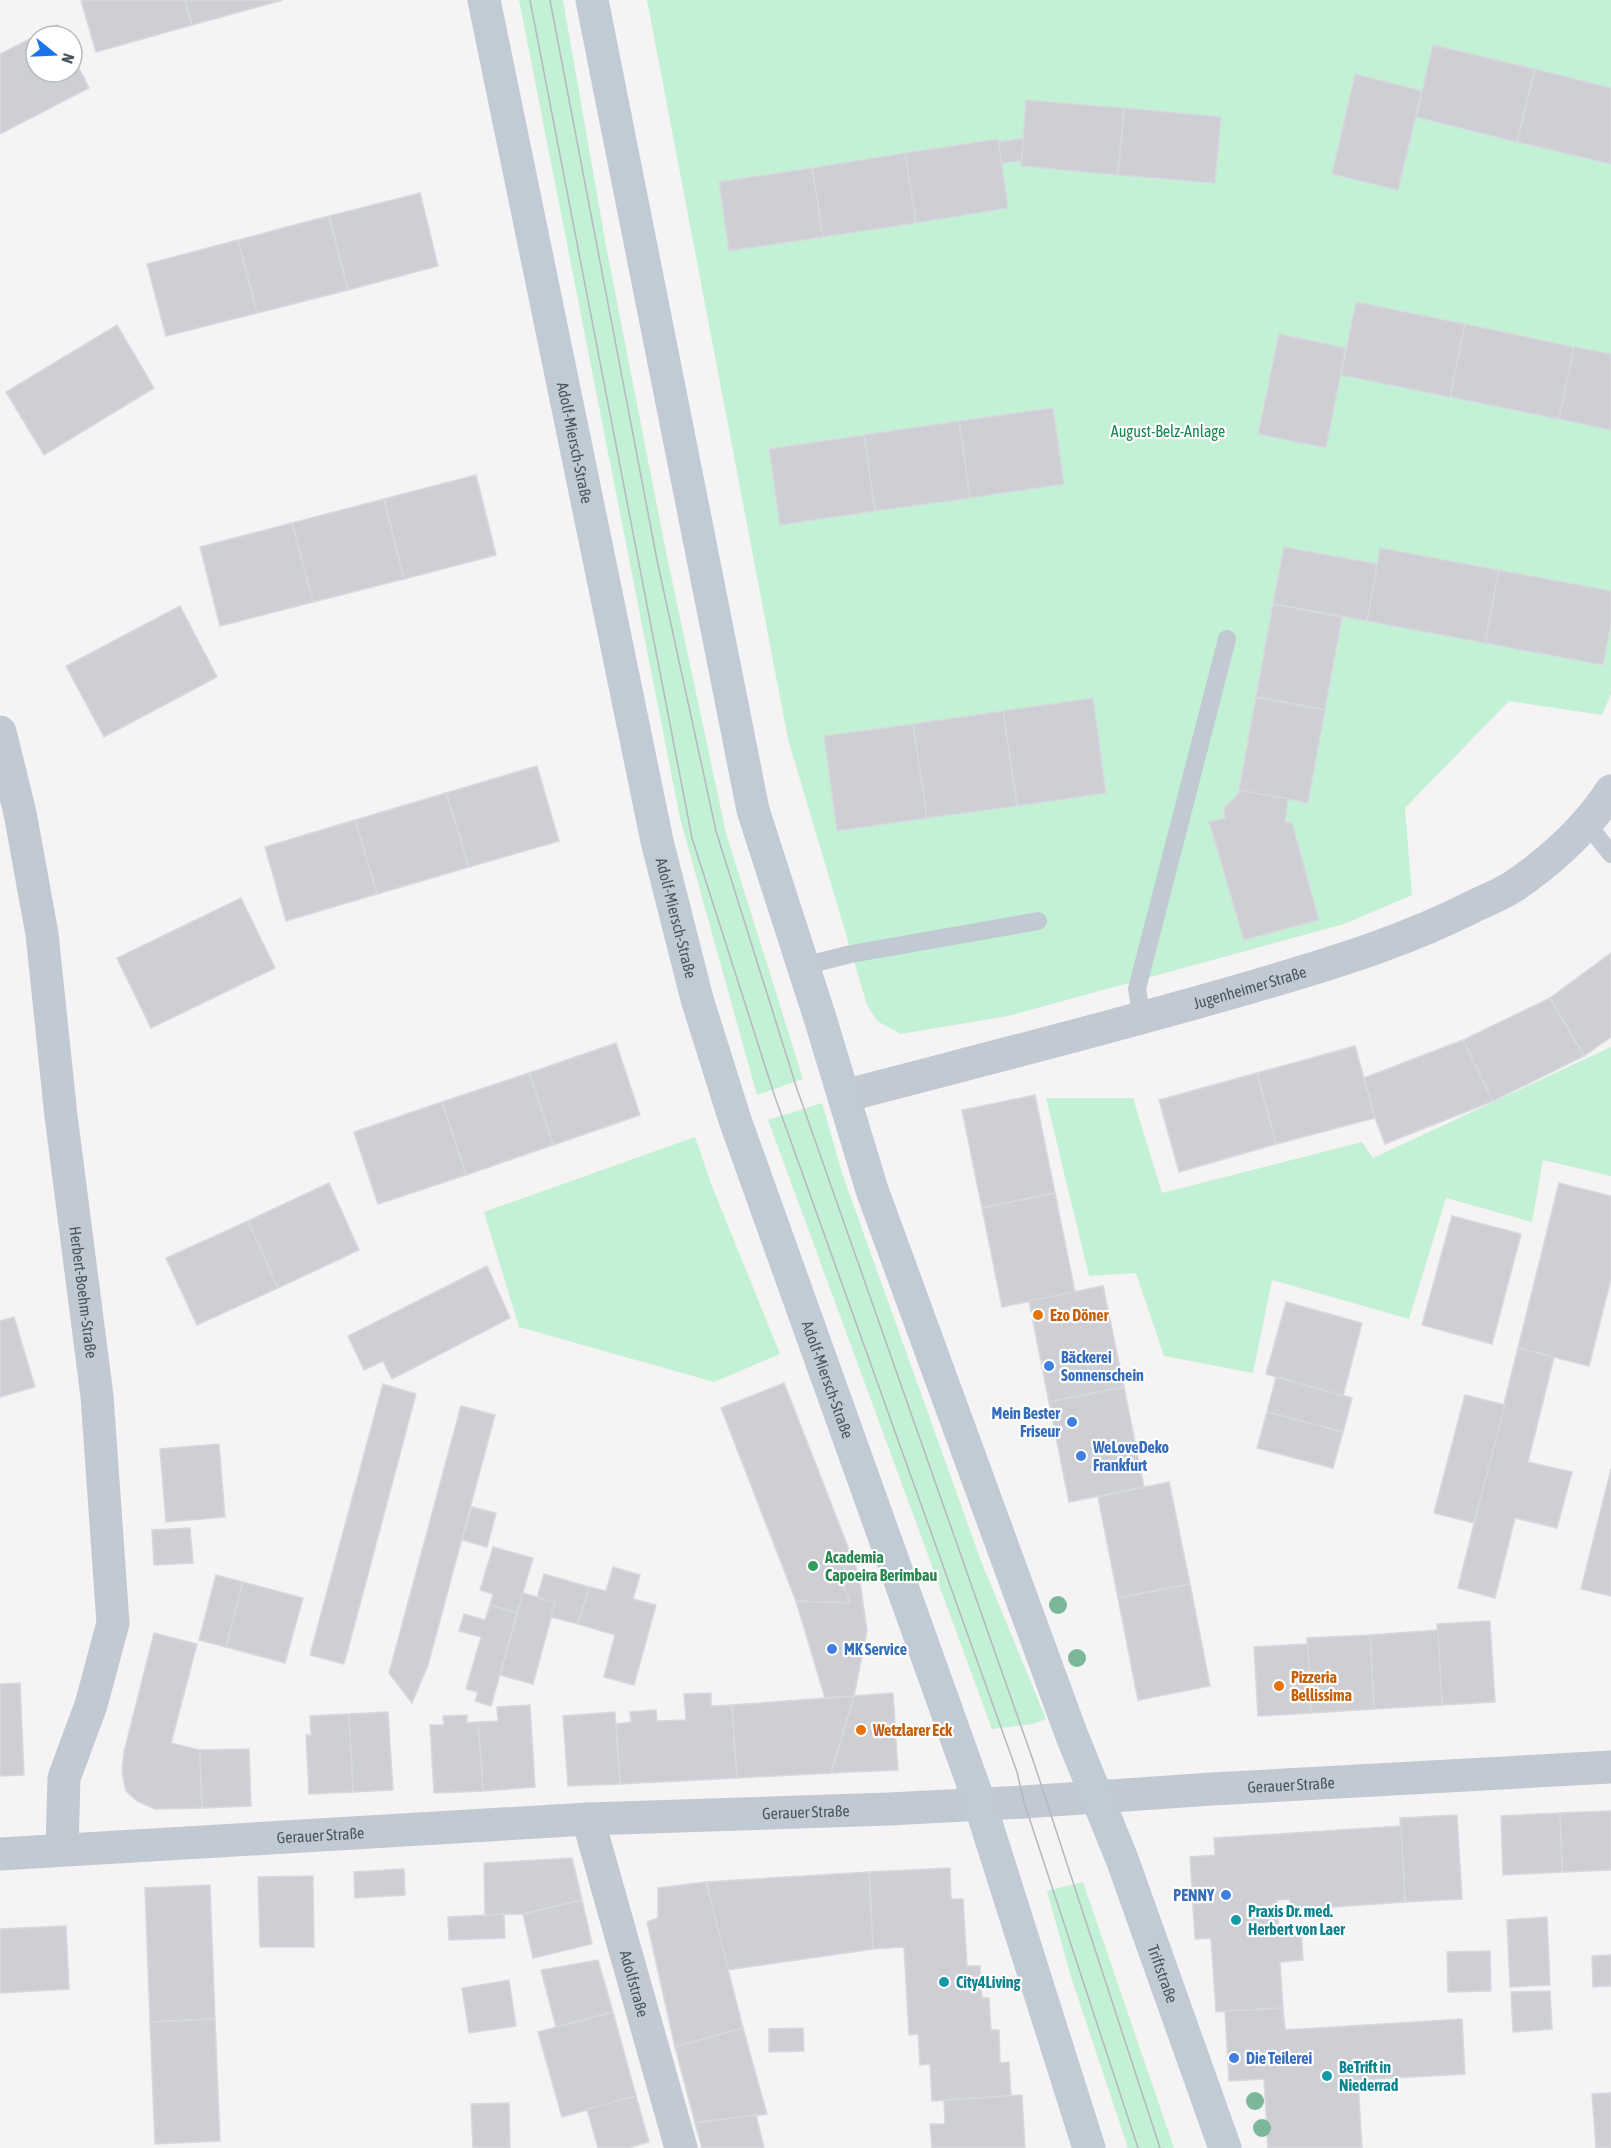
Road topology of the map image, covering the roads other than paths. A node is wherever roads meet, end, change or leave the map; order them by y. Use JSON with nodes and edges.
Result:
{"nodes":[{"id":1,"x":484,"y":0,"type":"edge"},
{"id":2,"x":592,"y":0,"type":"edge"},
{"id":3,"x":1227,"y":639,"type":"dead end"},
{"id":4,"x":0,"y":732,"type":"edge"},
{"id":5,"x":1611,"y":791,"type":"edge"},
{"id":6,"x":1587,"y":825,"type":"junction"},
{"id":7,"x":1611,"y":854,"type":"edge"},
{"id":8,"x":1038,"y":921,"type":"dead end"},
{"id":9,"x":803,"y":966,"type":"junction"},
{"id":10,"x":1142,"y":1019,"type":"junction"},
{"id":11,"x":844,"y":1096,"type":"junction"},
{"id":12,"x":1611,"y":1767,"type":"edge"},
{"id":13,"x":1098,"y":1798,"type":"junction"},
{"id":14,"x":980,"y":1804,"type":"junction"},
{"id":15,"x":588,"y":1818,"type":"junction"},
{"id":16,"x":62,"y":1849,"type":"junction"},
{"id":17,"x":0,"y":1854,"type":"edge"},
{"id":18,"x":681,"y":2148,"type":"edge"},
{"id":19,"x":1089,"y":2148,"type":"edge"},
{"id":20,"x":1225,"y":2148,"type":"edge"}],
"edges":[{"from":1,"to":14,"type":"main road","name":"Adolf-Miersch-Straße"},
{"from":2,"to":9,"type":"main road"},
{"from":3,"to":10,"type":"lane"},
{"from":4,"to":16,"type":"street","name":"Herbert-Boehm-Straße"},
{"from":5,"to":6,"type":"street","name":"Jugenheimer Straße"},
{"from":6,"to":7,"type":"lane"},
{"from":6,"to":10,"type":"street","name":"Jugenheimer Straße"},
{"from":8,"to":9,"type":"lane"},
{"from":9,"to":11,"type":"main road"},
{"from":10,"to":11,"type":"street","name":"Jugenheimer Straße"},
{"from":11,"to":13,"type":"main road"},
{"from":12,"to":13,"type":"street","name":"Gerauer Straße"},
{"from":13,"to":14,"type":"street","name":"Gerauer Straße"},
{"from":13,"to":20,"type":"main road","name":"Triftstraße"},
{"from":14,"to":15,"type":"street","name":"Gerauer Straße"},
{"from":14,"to":19,"type":"main road"},
{"from":15,"to":16,"type":"street","name":"Gerauer Straße"},
{"from":15,"to":18,"type":"street","name":"Adolfstraße"},
{"from":16,"to":17,"type":"street","name":"Gerauer Straße"}]}
